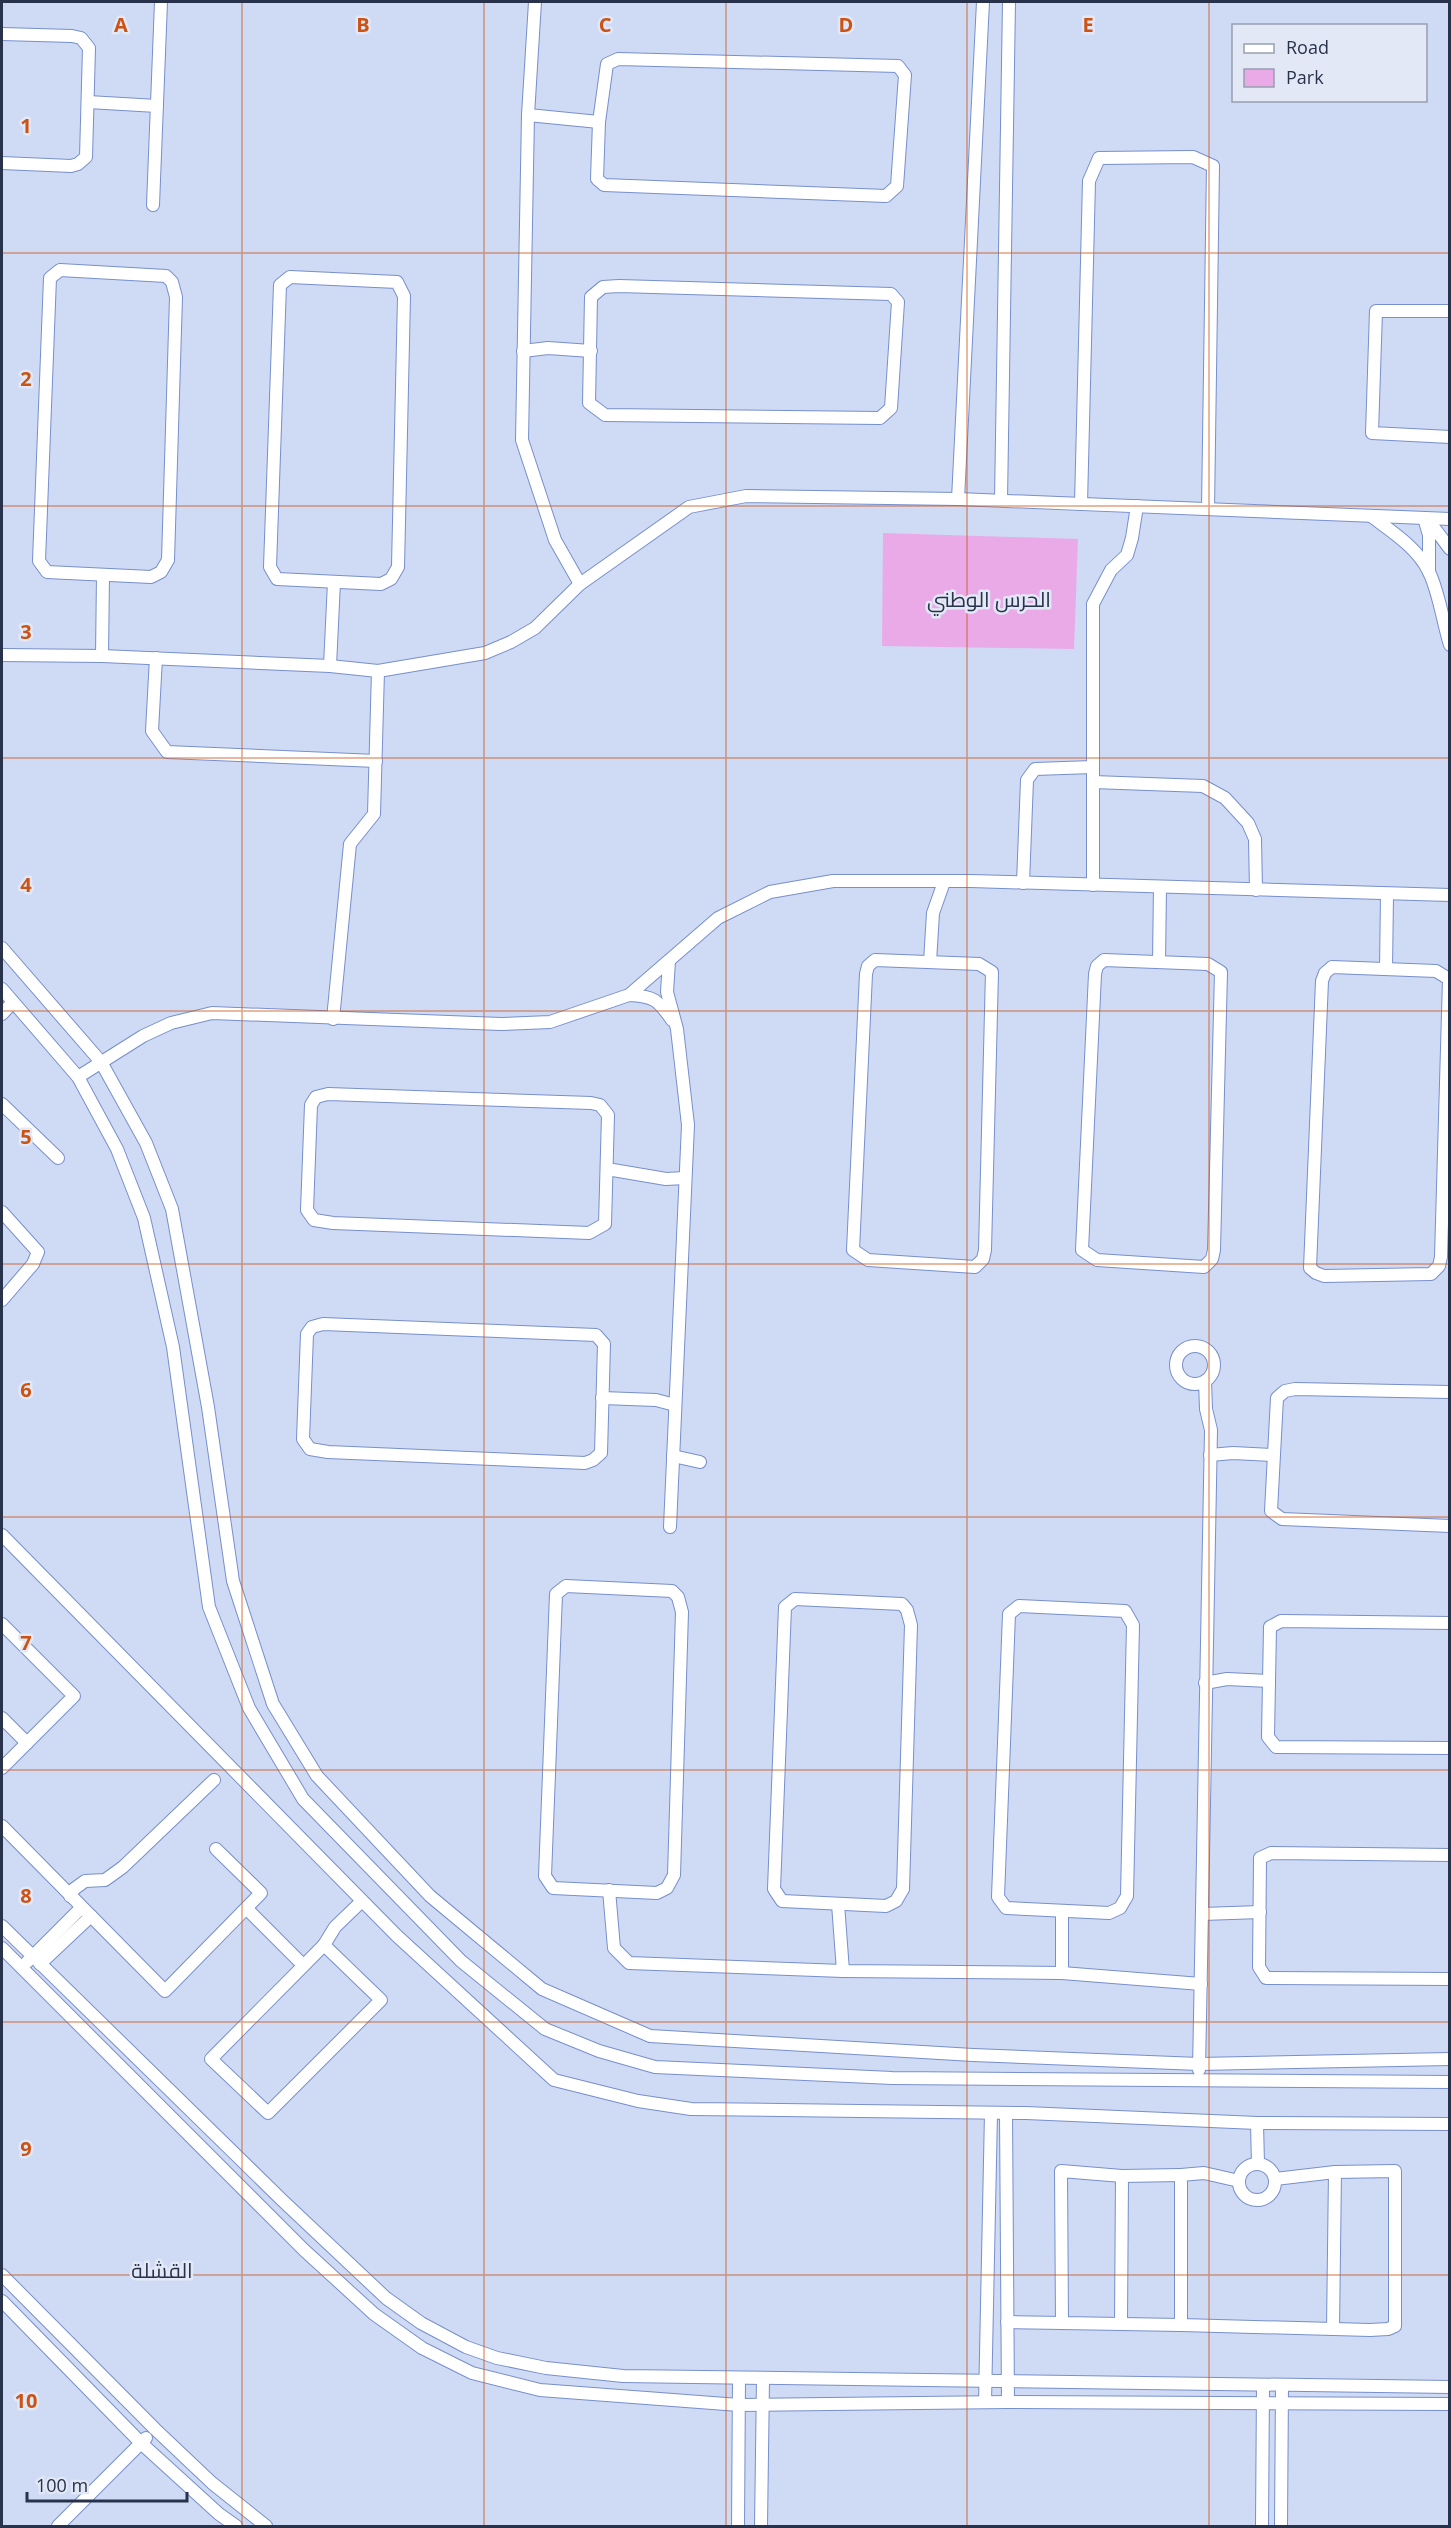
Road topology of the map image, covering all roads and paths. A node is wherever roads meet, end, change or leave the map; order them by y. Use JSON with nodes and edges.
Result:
{"nodes":[{"id":1,"x":161,"y":2,"type":"edge"},
{"id":2,"x":536,"y":2,"type":"edge"},
{"id":3,"x":983,"y":2,"type":"edge"},
{"id":4,"x":1009,"y":2,"type":"edge"},
{"id":5,"x":2,"y":34,"type":"edge"},
{"id":6,"x":88,"y":102,"type":"junction"},
{"id":7,"x":157,"y":106,"type":"junction"},
{"id":8,"x":528,"y":115,"type":"junction"},
{"id":9,"x":599,"y":122,"type":"junction"},
{"id":10,"x":2,"y":163,"type":"edge"},
{"id":11,"x":153,"y":205,"type":"dead end"},
{"id":12,"x":1449,"y":311,"type":"edge"},
{"id":13,"x":523,"y":351,"type":"junction"},
{"id":14,"x":591,"y":351,"type":"junction"},
{"id":15,"x":1449,"y":437,"type":"edge"},
{"id":16,"x":958,"y":499,"type":"junction"},
{"id":17,"x":1001,"y":500,"type":"junction"},
{"id":18,"x":1081,"y":504,"type":"junction"},
{"id":19,"x":1137,"y":506,"type":"junction"},
{"id":20,"x":1208,"y":509,"type":"junction"},
{"id":21,"x":1370,"y":515,"type":"junction"},
{"id":22,"x":1425,"y":518,"type":"junction"},
{"id":23,"x":1449,"y":519,"type":"edge"},
{"id":24,"x":1449,"y":549,"type":"edge"},
{"id":25,"x":1429,"y":572,"type":"junction"},
{"id":26,"x":103,"y":575,"type":"junction"},
{"id":27,"x":334,"y":582,"type":"junction"},
{"id":28,"x":580,"y":584,"type":"junction"},
{"id":29,"x":1449,"y":645,"type":"edge"},
{"id":30,"x":2,"y":655,"type":"edge"},
{"id":31,"x":102,"y":656,"type":"junction"},
{"id":32,"x":156,"y":658,"type":"junction"},
{"id":33,"x":330,"y":666,"type":"junction"},
{"id":34,"x":378,"y":671,"type":"junction"},
{"id":35,"x":376,"y":761,"type":"junction"},
{"id":36,"x":1093,"y":767,"type":"junction"},
{"id":37,"x":1093,"y":782,"type":"junction"},
{"id":38,"x":944,"y":882,"type":"junction"},
{"id":39,"x":1023,"y":883,"type":"junction"},
{"id":40,"x":1093,"y":885,"type":"junction"},
{"id":41,"x":1160,"y":887,"type":"junction"},
{"id":42,"x":1256,"y":890,"type":"junction"},
{"id":43,"x":1387,"y":895,"type":"junction"},
{"id":44,"x":1449,"y":895,"type":"edge"},
{"id":45,"x":2,"y":948,"type":"edge"},
{"id":46,"x":669,"y":962,"type":"junction"},
{"id":47,"x":930,"y":962,"type":"junction"},
{"id":48,"x":1159,"y":962,"type":"junction"},
{"id":49,"x":1386,"y":969,"type":"junction"},
{"id":50,"x":2,"y":989,"type":"edge"},
{"id":51,"x":629,"y":995,"type":"junction"},
{"id":52,"x":13,"y":1002,"type":"junction"},
{"id":53,"x":2,"y":1014,"type":"edge"},
{"id":54,"x":333,"y":1019,"type":"junction"},
{"id":55,"x":677,"y":1029,"type":"junction"},
{"id":56,"x":101,"y":1062,"type":"junction"},
{"id":57,"x":78,"y":1077,"type":"junction"},
{"id":58,"x":2,"y":1104,"type":"edge"},
{"id":59,"x":58,"y":1158,"type":"dead end"},
{"id":60,"x":607,"y":1169,"type":"junction"},
{"id":61,"x":685,"y":1178,"type":"junction"},
{"id":62,"x":2,"y":1212,"type":"edge"},
{"id":63,"x":2,"y":1300,"type":"edge"},
{"id":64,"x":1204,"y":1381,"type":"dead end"},
{"id":65,"x":1449,"y":1392,"type":"edge"},
{"id":66,"x":602,"y":1398,"type":"junction"},
{"id":67,"x":675,"y":1405,"type":"junction"},
{"id":68,"x":1210,"y":1455,"type":"junction"},
{"id":69,"x":1273,"y":1455,"type":"junction"},
{"id":70,"x":673,"y":1456,"type":"junction"},
{"id":71,"x":700,"y":1462,"type":"dead end"},
{"id":72,"x":1449,"y":1526,"type":"edge"},
{"id":73,"x":670,"y":1527,"type":"dead end"},
{"id":74,"x":2,"y":1535,"type":"edge"},
{"id":75,"x":1449,"y":1623,"type":"edge"},
{"id":76,"x":2,"y":1624,"type":"edge"},
{"id":77,"x":1269,"y":1681,"type":"junction"},
{"id":78,"x":1205,"y":1683,"type":"junction"},
{"id":79,"x":2,"y":1718,"type":"edge"},
{"id":80,"x":27,"y":1743,"type":"junction"},
{"id":81,"x":1449,"y":1748,"type":"edge"},
{"id":82,"x":2,"y":1768,"type":"edge"},
{"id":83,"x":214,"y":1780,"type":"dead end"},
{"id":84,"x":2,"y":1826,"type":"edge"},
{"id":85,"x":216,"y":1849,"type":"dead end"},
{"id":86,"x":1449,"y":1854,"type":"edge"},
{"id":87,"x":609,"y":1890,"type":"junction"},
{"id":88,"x":70,"y":1896,"type":"junction"},
{"id":89,"x":362,"y":1900,"type":"junction"},
{"id":90,"x":838,"y":1904,"type":"junction"},
{"id":91,"x":247,"y":1908,"type":"junction"},
{"id":92,"x":1062,"y":1911,"type":"junction"},
{"id":93,"x":86,"y":1912,"type":"junction"},
{"id":94,"x":1260,"y":1912,"type":"junction"},
{"id":95,"x":1203,"y":1914,"type":"junction"},
{"id":96,"x":2,"y":1926,"type":"edge"},
{"id":97,"x":324,"y":1945,"type":"junction"},
{"id":98,"x":2,"y":1948,"type":"edge"},
{"id":99,"x":36,"y":1960,"type":"junction"},
{"id":100,"x":303,"y":1965,"type":"junction"},
{"id":101,"x":20,"y":1968,"type":"junction"},
{"id":102,"x":843,"y":1971,"type":"junction"},
{"id":103,"x":1062,"y":1973,"type":"junction"},
{"id":104,"x":1449,"y":1979,"type":"edge"},
{"id":105,"x":1201,"y":1984,"type":"junction"},
{"id":106,"x":1449,"y":2059,"type":"edge"},
{"id":107,"x":1199,"y":2064,"type":"junction"},
{"id":108,"x":1199,"y":2080,"type":"junction"},
{"id":109,"x":1449,"y":2082,"type":"edge"},
{"id":110,"x":992,"y":2113,"type":"junction"},
{"id":111,"x":1006,"y":2113,"type":"junction"},
{"id":112,"x":1257,"y":2123,"type":"junction"},
{"id":113,"x":1449,"y":2124,"type":"edge"},
{"id":114,"x":1257,"y":2164,"type":"junction"},
{"id":115,"x":1335,"y":2172,"type":"junction"},
{"id":116,"x":1181,"y":2175,"type":"junction"},
{"id":117,"x":1122,"y":2176,"type":"junction"},
{"id":118,"x":1275,"y":2179,"type":"junction"},
{"id":119,"x":1239,"y":2181,"type":"junction"},
{"id":120,"x":2,"y":2275,"type":"edge"},
{"id":121,"x":2,"y":2301,"type":"edge"},
{"id":122,"x":1007,"y":2322,"type":"junction"},
{"id":123,"x":1062,"y":2323,"type":"junction"},
{"id":124,"x":1121,"y":2323,"type":"junction"},
{"id":125,"x":1181,"y":2325,"type":"junction"},
{"id":126,"x":1333,"y":2329,"type":"junction"},
{"id":127,"x":739,"y":2378,"type":"junction"},
{"id":128,"x":763,"y":2379,"type":"junction"},
{"id":129,"x":985,"y":2382,"type":"junction"},
{"id":130,"x":1008,"y":2382,"type":"junction"},
{"id":131,"x":1263,"y":2385,"type":"junction"},
{"id":132,"x":1282,"y":2385,"type":"junction"},
{"id":133,"x":1449,"y":2387,"type":"edge"},
{"id":134,"x":985,"y":2402,"type":"junction"},
{"id":135,"x":1008,"y":2402,"type":"junction"},
{"id":136,"x":763,"y":2404,"type":"junction"},
{"id":137,"x":1262,"y":2404,"type":"junction"},
{"id":138,"x":1281,"y":2404,"type":"junction"},
{"id":139,"x":1449,"y":2404,"type":"edge"},
{"id":140,"x":739,"y":2405,"type":"junction"},
{"id":141,"x":155,"y":2429,"type":"junction"},
{"id":142,"x":141,"y":2442,"type":"junction"},
{"id":143,"x":738,"y":2494,"type":"junction"},
{"id":144,"x":762,"y":2498,"type":"junction"},
{"id":145,"x":58,"y":2526,"type":"edge"},
{"id":146,"x":236,"y":2526,"type":"edge"},
{"id":147,"x":267,"y":2526,"type":"edge"},
{"id":148,"x":738,"y":2526,"type":"edge"},
{"id":149,"x":761,"y":2526,"type":"edge"},
{"id":150,"x":1262,"y":2526,"type":"edge"},
{"id":151,"x":1281,"y":2526,"type":"edge"}],
"edges":[{"from":1,"to":7,"type":"street"},
{"from":2,"to":8,"type":"street"},
{"from":3,"to":16,"type":"street"},
{"from":4,"to":17,"type":"street"},
{"from":5,"to":6,"type":"street"},
{"from":6,"to":7,"type":"street"},
{"from":6,"to":10,"type":"street"},
{"from":7,"to":11,"type":"street"},
{"from":8,"to":9,"type":"street"},
{"from":8,"to":13,"type":"street"},
{"from":9,"to":9,"type":"street"},
{"from":12,"to":15,"type":"street"},
{"from":13,"to":14,"type":"street"},
{"from":13,"to":28,"type":"street"},
{"from":14,"to":14,"type":"street"},
{"from":16,"to":17,"type":"street"},
{"from":16,"to":28,"type":"street"},
{"from":17,"to":18,"type":"street"},
{"from":18,"to":19,"type":"street"},
{"from":18,"to":20,"type":"street"},
{"from":19,"to":20,"type":"street"},
{"from":19,"to":36,"type":"street"},
{"from":20,"to":21,"type":"street"},
{"from":21,"to":22,"type":"street"},
{"from":21,"to":25,"type":"street"},
{"from":22,"to":23,"type":"street"},
{"from":22,"to":24,"type":"street"},
{"from":22,"to":25,"type":"street"},
{"from":25,"to":29,"type":"street"},
{"from":26,"to":26,"type":"street"},
{"from":26,"to":31,"type":"street"},
{"from":27,"to":27,"type":"street"},
{"from":27,"to":33,"type":"street"},
{"from":28,"to":34,"type":"street"},
{"from":30,"to":31,"type":"street"},
{"from":31,"to":32,"type":"street"},
{"from":32,"to":33,"type":"street"},
{"from":32,"to":35,"type":"street"},
{"from":33,"to":34,"type":"street"},
{"from":34,"to":35,"type":"street"},
{"from":35,"to":54,"type":"street"},
{"from":36,"to":37,"type":"street"},
{"from":36,"to":39,"type":"street"},
{"from":37,"to":40,"type":"street"},
{"from":37,"to":42,"type":"street"},
{"from":38,"to":39,"type":"street"},
{"from":38,"to":46,"type":"street"},
{"from":38,"to":47,"type":"street"},
{"from":39,"to":40,"type":"street"},
{"from":40,"to":41,"type":"street"},
{"from":41,"to":42,"type":"street"},
{"from":41,"to":48,"type":"street"},
{"from":42,"to":43,"type":"street"},
{"from":43,"to":44,"type":"street"},
{"from":43,"to":49,"type":"street"},
{"from":45,"to":56,"type":"street"},
{"from":46,"to":51,"type":"street"},
{"from":46,"to":55,"type":"street"},
{"from":47,"to":47,"type":"street"},
{"from":48,"to":48,"type":"street"},
{"from":49,"to":49,"type":"street"},
{"from":50,"to":52,"type":"street"},
{"from":51,"to":54,"type":"street"},
{"from":51,"to":55,"type":"street"},
{"from":52,"to":53,"type":"street"},
{"from":52,"to":57,"type":"street"},
{"from":54,"to":56,"type":"street"},
{"from":55,"to":61,"type":"street"},
{"from":56,"to":57,"type":"street"},
{"from":56,"to":107,"type":"street"},
{"from":57,"to":108,"type":"street"},
{"from":58,"to":59,"type":"street"},
{"from":60,"to":60,"type":"street"},
{"from":60,"to":61,"type":"street"},
{"from":61,"to":67,"type":"street"},
{"from":62,"to":63,"type":"street"},
{"from":64,"to":68,"type":"street"},
{"from":65,"to":69,"type":"street"},
{"from":66,"to":66,"type":"street"},
{"from":66,"to":67,"type":"street"},
{"from":67,"to":70,"type":"street"},
{"from":68,"to":69,"type":"street"},
{"from":68,"to":78,"type":"street"},
{"from":69,"to":72,"type":"street"},
{"from":70,"to":71,"type":"street"},
{"from":70,"to":73,"type":"street"},
{"from":74,"to":89,"type":"street"},
{"from":75,"to":77,"type":"street"},
{"from":76,"to":80,"type":"street"},
{"from":77,"to":78,"type":"street"},
{"from":77,"to":81,"type":"street"},
{"from":78,"to":95,"type":"street"},
{"from":79,"to":80,"type":"street"},
{"from":80,"to":82,"type":"street"},
{"from":83,"to":88,"type":"street"},
{"from":84,"to":88,"type":"street"},
{"from":85,"to":91,"type":"street"},
{"from":86,"to":94,"type":"street"},
{"from":87,"to":87,"type":"street"},
{"from":87,"to":102,"type":"street"},
{"from":88,"to":93,"type":"street"},
{"from":89,"to":97,"type":"street"},
{"from":89,"to":110,"type":"street"},
{"from":90,"to":90,"type":"street"},
{"from":90,"to":102,"type":"street"},
{"from":91,"to":93,"type":"street"},
{"from":91,"to":100,"type":"street"},
{"from":92,"to":92,"type":"street"},
{"from":92,"to":103,"type":"street"},
{"from":93,"to":99,"type":"street"},
{"from":94,"to":95,"type":"street"},
{"from":94,"to":104,"type":"street"},
{"from":95,"to":105,"type":"street"},
{"from":96,"to":99,"type":"street"},
{"from":97,"to":100,"type":"street"},
{"from":97,"to":100,"type":"street"},
{"from":98,"to":101,"type":"street"},
{"from":99,"to":101,"type":"street"},
{"from":99,"to":127,"type":"street"},
{"from":101,"to":140,"type":"street"},
{"from":102,"to":103,"type":"street"},
{"from":103,"to":105,"type":"street"},
{"from":105,"to":107,"type":"street"},
{"from":106,"to":107,"type":"street"},
{"from":107,"to":108,"type":"street"},
{"from":108,"to":109,"type":"street"},
{"from":110,"to":111,"type":"street"},
{"from":110,"to":129,"type":"street"},
{"from":111,"to":112,"type":"street"},
{"from":111,"to":122,"type":"street"},
{"from":112,"to":113,"type":"street"},
{"from":112,"to":114,"type":"street"},
{"from":114,"to":118,"type":"street"},
{"from":114,"to":119,"type":"street"},
{"from":115,"to":118,"type":"street"},
{"from":115,"to":126,"type":"street"},
{"from":115,"to":126,"type":"street"},
{"from":116,"to":117,"type":"street"},
{"from":116,"to":119,"type":"street"},
{"from":116,"to":125,"type":"street"},
{"from":117,"to":123,"type":"street"},
{"from":117,"to":124,"type":"street"},
{"from":118,"to":119,"type":"street"},
{"from":120,"to":141,"type":"street"},
{"from":121,"to":142,"type":"street"},
{"from":122,"to":123,"type":"street"},
{"from":122,"to":130,"type":"street"},
{"from":123,"to":124,"type":"street"},
{"from":124,"to":125,"type":"street"},
{"from":125,"to":126,"type":"street"},
{"from":127,"to":128,"type":"street"},
{"from":127,"to":140,"type":"street"},
{"from":128,"to":129,"type":"street"},
{"from":128,"to":136,"type":"street"},
{"from":129,"to":130,"type":"street"},
{"from":129,"to":134,"type":"street"},
{"from":130,"to":131,"type":"street"},
{"from":130,"to":135,"type":"street"},
{"from":131,"to":132,"type":"street"},
{"from":131,"to":137,"type":"street"},
{"from":132,"to":133,"type":"street"},
{"from":132,"to":138,"type":"street"},
{"from":134,"to":135,"type":"street"},
{"from":134,"to":136,"type":"street"},
{"from":135,"to":137,"type":"street"},
{"from":136,"to":140,"type":"street"},
{"from":136,"to":144,"type":"street"},
{"from":137,"to":138,"type":"street"},
{"from":137,"to":150,"type":"street"},
{"from":138,"to":139,"type":"street"},
{"from":138,"to":151,"type":"street"},
{"from":140,"to":143,"type":"street"},
{"from":141,"to":142,"type":"street"},
{"from":141,"to":147,"type":"street"},
{"from":142,"to":145,"type":"street"},
{"from":142,"to":146,"type":"street"},
{"from":143,"to":144,"type":"street"},
{"from":143,"to":148,"type":"street"},
{"from":144,"to":149,"type":"street"}]}
